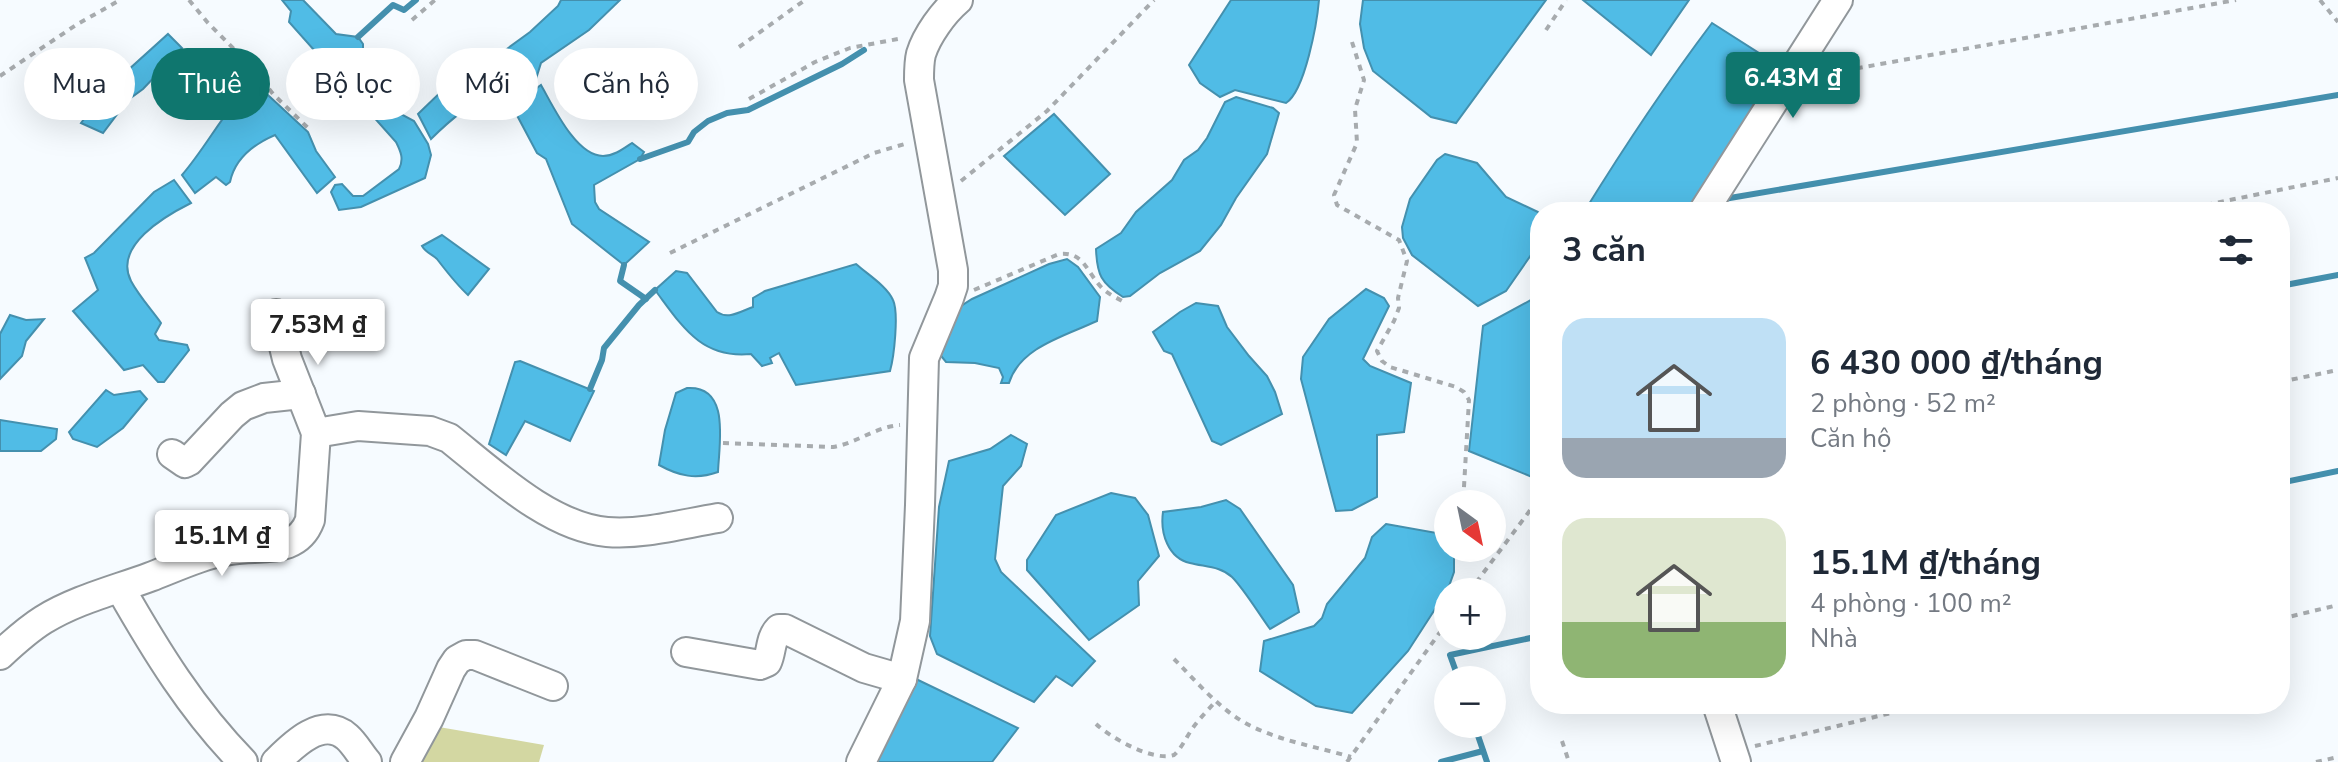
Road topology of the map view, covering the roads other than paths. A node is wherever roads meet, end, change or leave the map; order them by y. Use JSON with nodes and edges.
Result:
{"nodes":[{"id":1,"x":958,"y":0,"type":"edge"},
{"id":2,"x":1838,"y":0,"type":"edge"},
{"id":3,"x":1709,"y":202,"type":"edge"},
{"id":4,"x":276,"y":314,"type":"dead end"},
{"id":5,"x":301,"y":394,"type":"junction"},
{"id":6,"x":316,"y":433,"type":"junction"},
{"id":7,"x":172,"y":454,"type":"dead end"},
{"id":8,"x":718,"y":518,"type":"dead end"},
{"id":9,"x":120,"y":588,"type":"junction"},
{"id":10,"x":686,"y":652,"type":"dead end"},
{"id":11,"x":0,"y":655,"type":"edge"},
{"id":12,"x":902,"y":679,"type":"junction"},
{"id":13,"x":553,"y":686,"type":"dead end"},
{"id":14,"x":1720,"y":714,"type":"edge"},
{"id":15,"x":1734,"y":756,"type":"edge"},
{"id":16,"x":243,"y":762,"type":"edge"},
{"id":17,"x":276,"y":762,"type":"edge"},
{"id":18,"x":367,"y":762,"type":"edge"},
{"id":19,"x":405,"y":762,"type":"edge"},
{"id":20,"x":861,"y":762,"type":"edge"}],
"edges":[{"from":1,"to":12,"type":"street"},
{"from":2,"to":3,"type":"street"},
{"from":4,"to":5,"type":"street"},
{"from":5,"to":6,"type":"street"},
{"from":5,"to":7,"type":"street"},
{"from":6,"to":8,"type":"street"},
{"from":6,"to":9,"type":"street"},
{"from":9,"to":11,"type":"street"},
{"from":9,"to":16,"type":"street"},
{"from":10,"to":12,"type":"street"},
{"from":12,"to":20,"type":"street"},
{"from":13,"to":19,"type":"street"},
{"from":14,"to":15,"type":"street"},
{"from":17,"to":18,"type":"street"}]}
